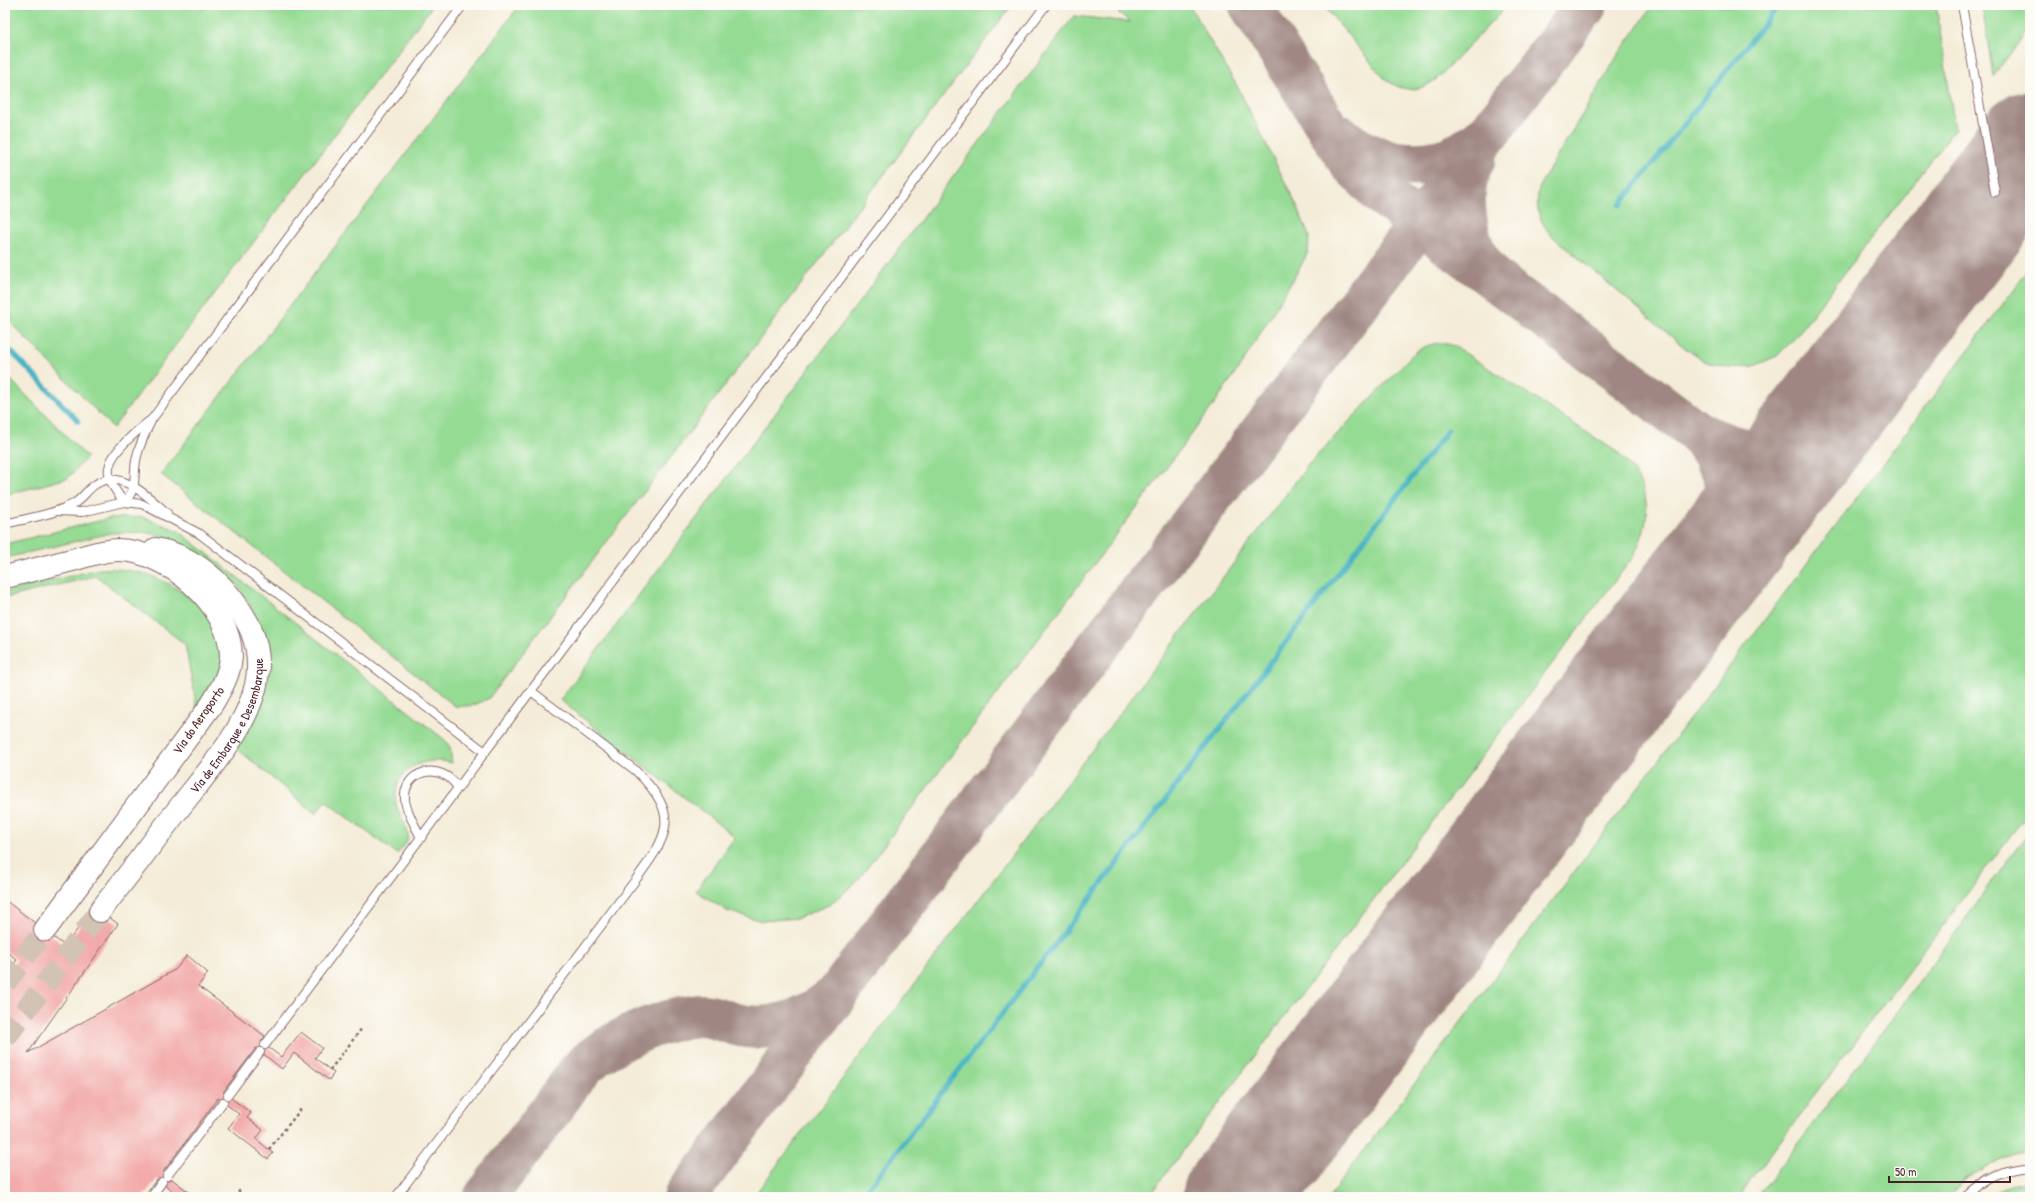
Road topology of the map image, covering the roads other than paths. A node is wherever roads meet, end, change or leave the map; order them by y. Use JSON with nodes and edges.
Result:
{"nodes":[{"id":1,"x":463,"y":5,"type":"edge"},
{"id":2,"x":1046,"y":5,"type":"edge"},
{"id":3,"x":1962,"y":5,"type":"edge"},
{"id":4,"x":1995,"y":192,"type":"dead end"},
{"id":5,"x":152,"y":419,"type":"junction"},
{"id":6,"x":111,"y":479,"type":"junction"},
{"id":7,"x":134,"y":488,"type":"junction"},
{"id":8,"x":124,"y":502,"type":"junction"},
{"id":9,"x":57,"y":511,"type":"junction"},
{"id":10,"x":178,"y":522,"type":"junction"},
{"id":11,"x":5,"y":524,"type":"edge"},
{"id":12,"x":117,"y":550,"type":"junction"},
{"id":13,"x":5,"y":577,"type":"edge"},
{"id":14,"x":531,"y":690,"type":"junction"},
{"id":15,"x":485,"y":752,"type":"junction"},
{"id":16,"x":458,"y":788,"type":"junction"},
{"id":17,"x":421,"y":838,"type":"junction"},
{"id":18,"x":100,"y":910,"type":"tunnel mouth"},
{"id":19,"x":44,"y":930,"type":"tunnel mouth"},
{"id":20,"x":2030,"y":1167,"type":"edge"},
{"id":21,"x":151,"y":1197,"type":"edge"},
{"id":22,"x":396,"y":1197,"type":"edge"},
{"id":23,"x":1964,"y":1197,"type":"edge"}],
"edges":[{"from":1,"to":5,"type":"lane"},
{"from":2,"to":14,"type":"lane"},
{"from":3,"to":4,"type":"lane"},
{"from":5,"to":6,"type":"lane"},
{"from":5,"to":7,"type":"lane"},
{"from":6,"to":7,"type":"lane"},
{"from":6,"to":8,"type":"lane"},
{"from":6,"to":9,"type":"lane"},
{"from":7,"to":8,"type":"lane"},
{"from":7,"to":10,"type":"lane"},
{"from":8,"to":9,"type":"lane"},
{"from":8,"to":10,"type":"lane"},
{"from":9,"to":11,"type":"lane"},
{"from":10,"to":15,"type":"lane"},
{"from":12,"to":13,"type":"street","name":"Via do Aeroporto"},
{"from":12,"to":18,"type":"street","name":"Via de Embarque e Desembarque"},
{"from":12,"to":19,"type":"street","name":"Via do Aeroporto"},
{"from":14,"to":15,"type":"lane"},
{"from":14,"to":22,"type":"lane"},
{"from":15,"to":16,"type":"lane"},
{"from":16,"to":17,"type":"lane"},
{"from":16,"to":17,"type":"lane"},
{"from":17,"to":21,"type":"lane"},
{"from":20,"to":23,"type":"lane"}]}
